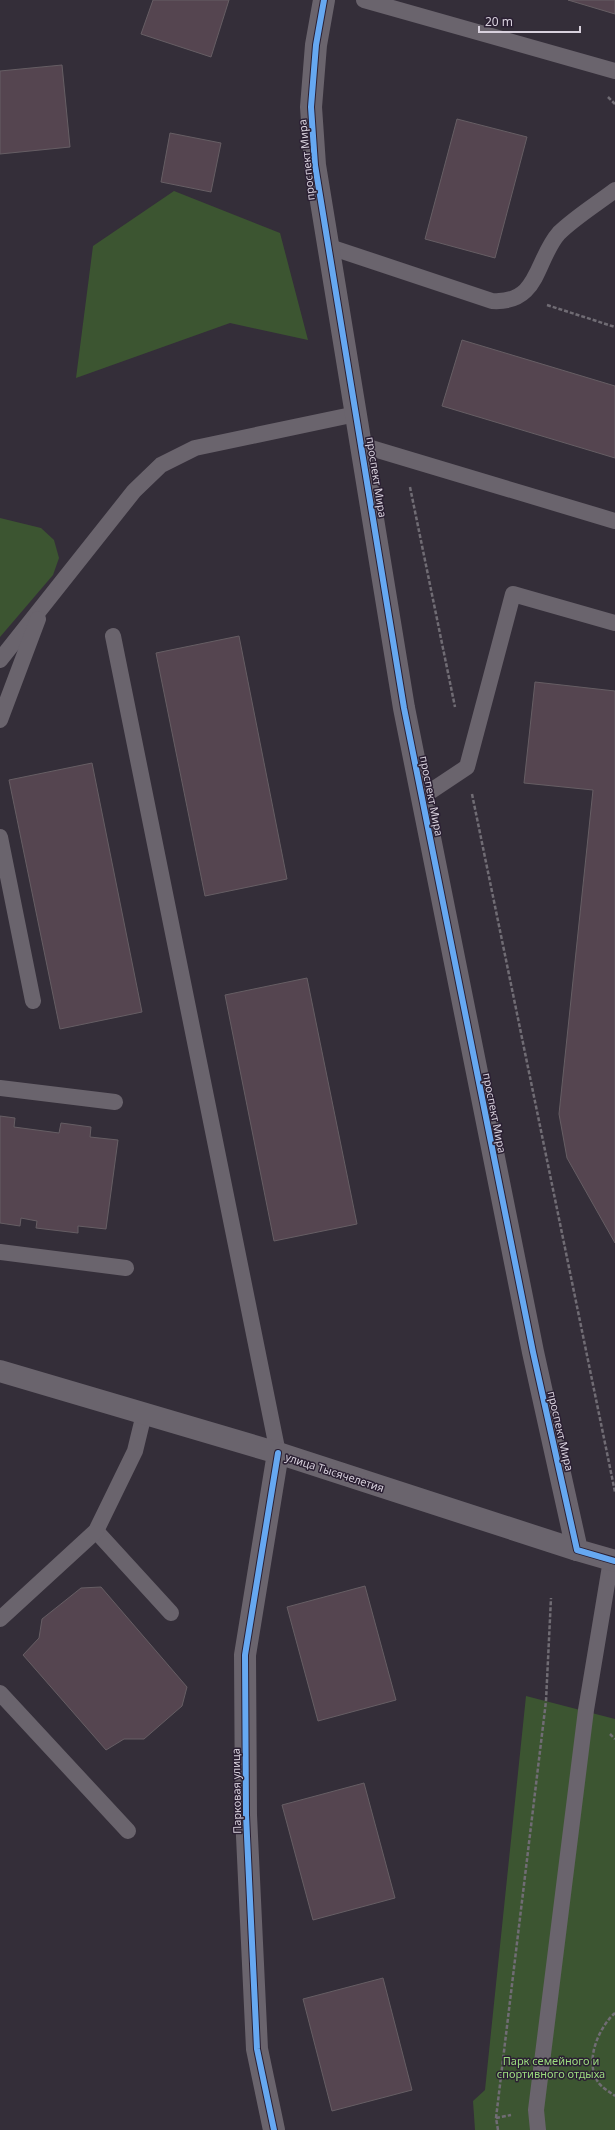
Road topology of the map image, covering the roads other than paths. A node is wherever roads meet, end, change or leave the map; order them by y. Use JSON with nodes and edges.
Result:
{"nodes":[{"id":1,"x":324,"y":0,"type":"edge"},
{"id":2,"x":364,"y":0,"type":"edge"},
{"id":3,"x":615,"y":71,"type":"edge"},
{"id":4,"x":615,"y":190,"type":"edge"},
{"id":5,"x":327,"y":246,"type":"junction"},
{"id":6,"x":356,"y":414,"type":"junction"},
{"id":7,"x":361,"y":445,"type":"junction"},
{"id":8,"x":615,"y":522,"type":"edge"},
{"id":9,"x":44,"y":605,"type":"junction"},
{"id":10,"x":615,"y":623,"type":"edge"},
{"id":11,"x":114,"y":636,"type":"dead end"},
{"id":12,"x":0,"y":660,"type":"edge"},
{"id":13,"x":0,"y":720,"type":"edge"},
{"id":14,"x":422,"y":797,"type":"junction"},
{"id":15,"x":0,"y":837,"type":"edge"},
{"id":16,"x":33,"y":1001,"type":"dead end"},
{"id":17,"x":0,"y":1088,"type":"edge"},
{"id":18,"x":115,"y":1102,"type":"dead end"},
{"id":19,"x":0,"y":1252,"type":"edge"},
{"id":20,"x":126,"y":1268,"type":"dead end"},
{"id":21,"x":0,"y":1372,"type":"edge"},
{"id":22,"x":144,"y":1414,"type":"junction"},
{"id":23,"x":278,"y":1453,"type":"junction"},
{"id":24,"x":96,"y":1531,"type":"junction"},
{"id":25,"x":577,"y":1550,"type":"junction"},
{"id":26,"x":613,"y":1560,"type":"edge"},
{"id":27,"x":171,"y":1613,"type":"dead end"},
{"id":28,"x":0,"y":1619,"type":"edge"},
{"id":29,"x":0,"y":1693,"type":"edge"},
{"id":30,"x":128,"y":1831,"type":"dead end"},
{"id":31,"x":274,"y":2130,"type":"edge"},
{"id":32,"x":538,"y":2130,"type":"edge"}],
"edges":[{"from":1,"to":5,"type":"street","name":"проспект Мира"},
{"from":2,"to":3,"type":"lane"},
{"from":4,"to":5,"type":"lane"},
{"from":5,"to":6,"type":"street","name":"проспект Мира"},
{"from":6,"to":7,"type":"street","name":"проспект Мира"},
{"from":6,"to":9,"type":"lane"},
{"from":7,"to":8,"type":"lane"},
{"from":7,"to":14,"type":"street","name":"проспект Мира"},
{"from":9,"to":12,"type":"lane"},
{"from":9,"to":13,"type":"lane"},
{"from":10,"to":14,"type":"lane"},
{"from":11,"to":23,"type":"lane"},
{"from":14,"to":25,"type":"street","name":"проспект Мира"},
{"from":15,"to":16,"type":"lane"},
{"from":17,"to":18,"type":"lane"},
{"from":19,"to":20,"type":"lane"},
{"from":21,"to":22,"type":"street","name":"улица Тысячелетия"},
{"from":22,"to":23,"type":"street","name":"улица Тысячелетия"},
{"from":22,"to":24,"type":"lane"},
{"from":23,"to":25,"type":"street","name":"улица Тысячелетия"},
{"from":23,"to":31,"type":"street","name":"Парковая улица"},
{"from":24,"to":27,"type":"lane"},
{"from":24,"to":28,"type":"lane"},
{"from":25,"to":26,"type":"street"},
{"from":26,"to":32,"type":"lane"},
{"from":29,"to":30,"type":"lane"}]}
